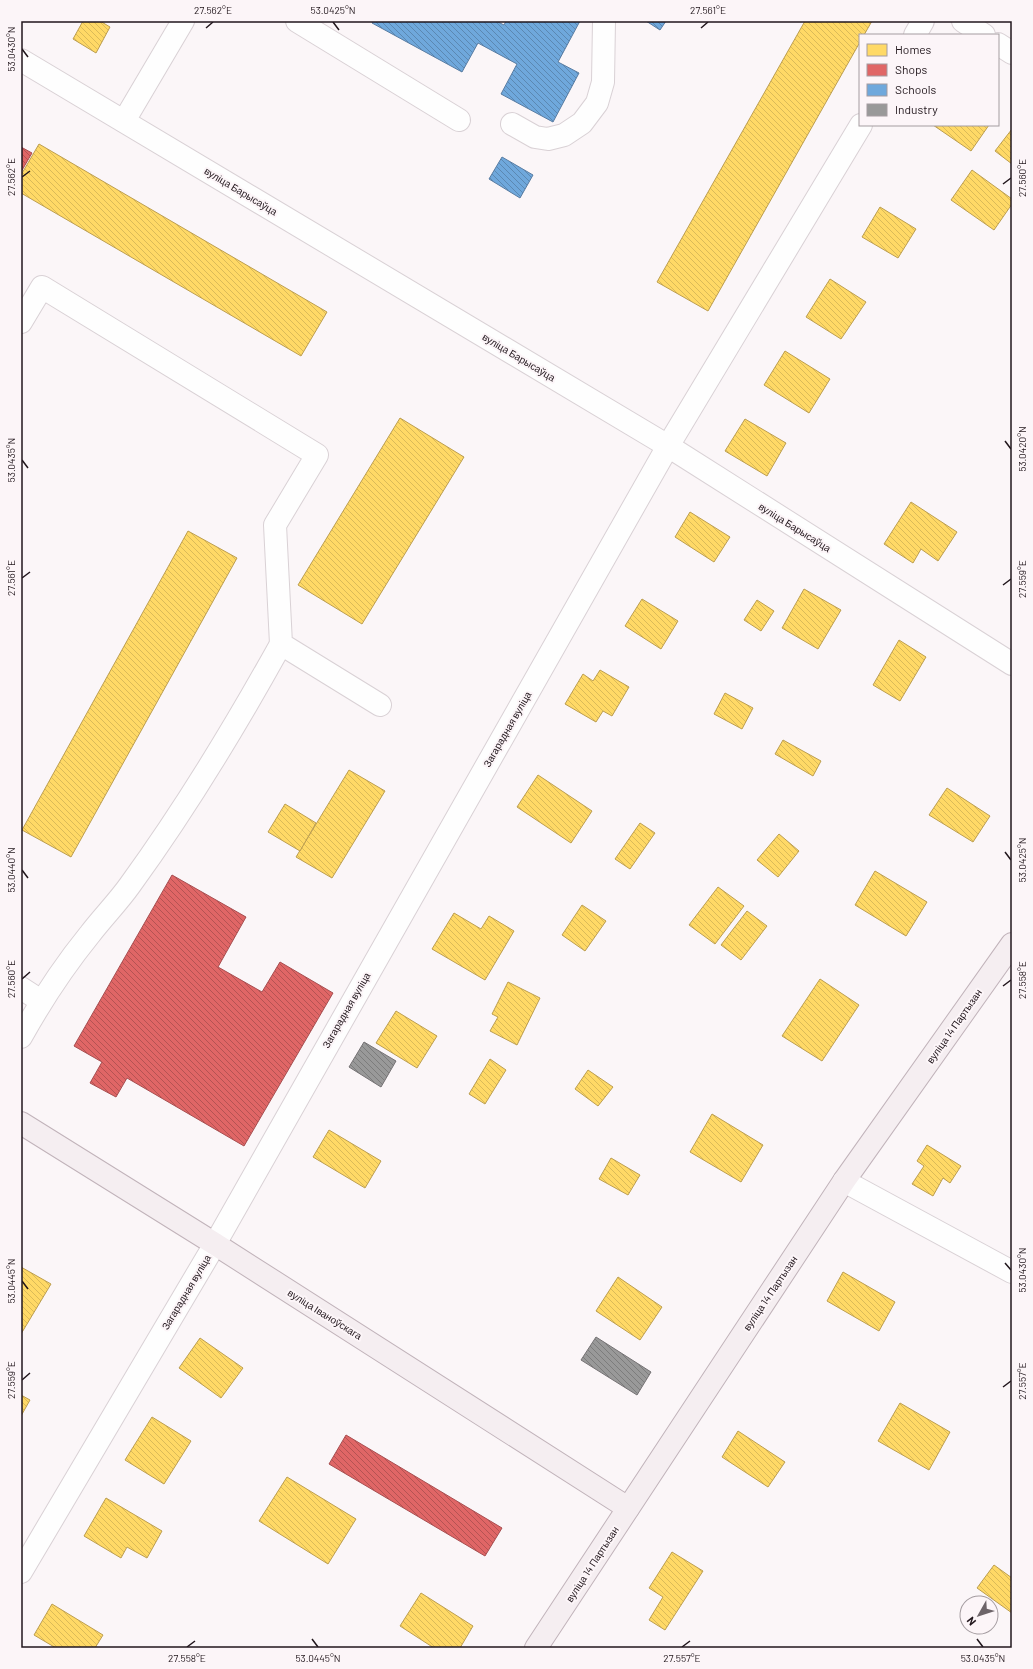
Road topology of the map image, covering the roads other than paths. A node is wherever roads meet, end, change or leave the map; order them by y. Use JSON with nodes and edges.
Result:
{"nodes":[{"id":1,"x":183,"y":21,"type":"edge"},
{"id":2,"x":297,"y":21,"type":"edge"},
{"id":3,"x":604,"y":21,"type":"edge"},
{"id":4,"x":923,"y":21,"type":"edge"},
{"id":5,"x":963,"y":21,"type":"edge"},
{"id":6,"x":916,"y":34,"type":"edge"},
{"id":7,"x":982,"y":34,"type":"edge"},
{"id":8,"x":999,"y":45,"type":"edge"},
{"id":9,"x":1012,"y":53,"type":"edge"},
{"id":10,"x":21,"y":60,"type":"edge"},
{"id":11,"x":459,"y":120,"type":"dead end"},
{"id":12,"x":124,"y":121,"type":"junction"},
{"id":13,"x":512,"y":124,"type":"dead end"},
{"id":14,"x":860,"y":126,"type":"edge"},
{"id":15,"x":21,"y":322,"type":"edge"},
{"id":16,"x":668,"y":446,"type":"junction"},
{"id":17,"x":281,"y":644,"type":"junction"},
{"id":18,"x":1012,"y":664,"type":"edge"},
{"id":19,"x":380,"y":705,"type":"dead end"},
{"id":20,"x":1012,"y":944,"type":"edge"},
{"id":21,"x":21,"y":988,"type":"edge"},
{"id":22,"x":41,"y":1001,"type":"junction"},
{"id":23,"x":21,"y":1037,"type":"edge"},
{"id":24,"x":21,"y":1123,"type":"edge"},
{"id":25,"x":844,"y":1181,"type":"junction"},
{"id":26,"x":214,"y":1244,"type":"junction"},
{"id":27,"x":1012,"y":1272,"type":"edge"},
{"id":28,"x":628,"y":1508,"type":"junction"},
{"id":29,"x":21,"y":1572,"type":"edge"},
{"id":30,"x":536,"y":1648,"type":"edge"}],
"edges":[{"from":1,"to":12,"type":"street"},
{"from":2,"to":11,"type":"street"},
{"from":3,"to":13,"type":"street"},
{"from":4,"to":6,"type":"street"},
{"from":5,"to":7,"type":"street"},
{"from":8,"to":9,"type":"street"},
{"from":10,"to":12,"type":"street","name":"вуліца Барысаўца"},
{"from":12,"to":16,"type":"street","name":"вуліца Барысаўца"},
{"from":14,"to":16,"type":"street","name":"Загарадная вуліца"},
{"from":15,"to":17,"type":"street"},
{"from":16,"to":18,"type":"street","name":"вуліца Барысаўца"},
{"from":16,"to":26,"type":"street","name":"Загарадная вуліца"},
{"from":17,"to":19,"type":"street"},
{"from":17,"to":22,"type":"street"},
{"from":20,"to":25,"type":"main road","name":"вуліца 14 Партызан"},
{"from":21,"to":22,"type":"street"},
{"from":22,"to":23,"type":"street"},
{"from":24,"to":26,"type":"main road","name":"вуліца Іваноўскага"},
{"from":25,"to":27,"type":"street"},
{"from":25,"to":28,"type":"main road","name":"вуліца 14 Партызан"},
{"from":26,"to":28,"type":"main road","name":"вуліца Іваноўскага"},
{"from":26,"to":29,"type":"street","name":"Загарадная вуліца"},
{"from":28,"to":30,"type":"main road","name":"вуліца 14 Партызан"}]}
